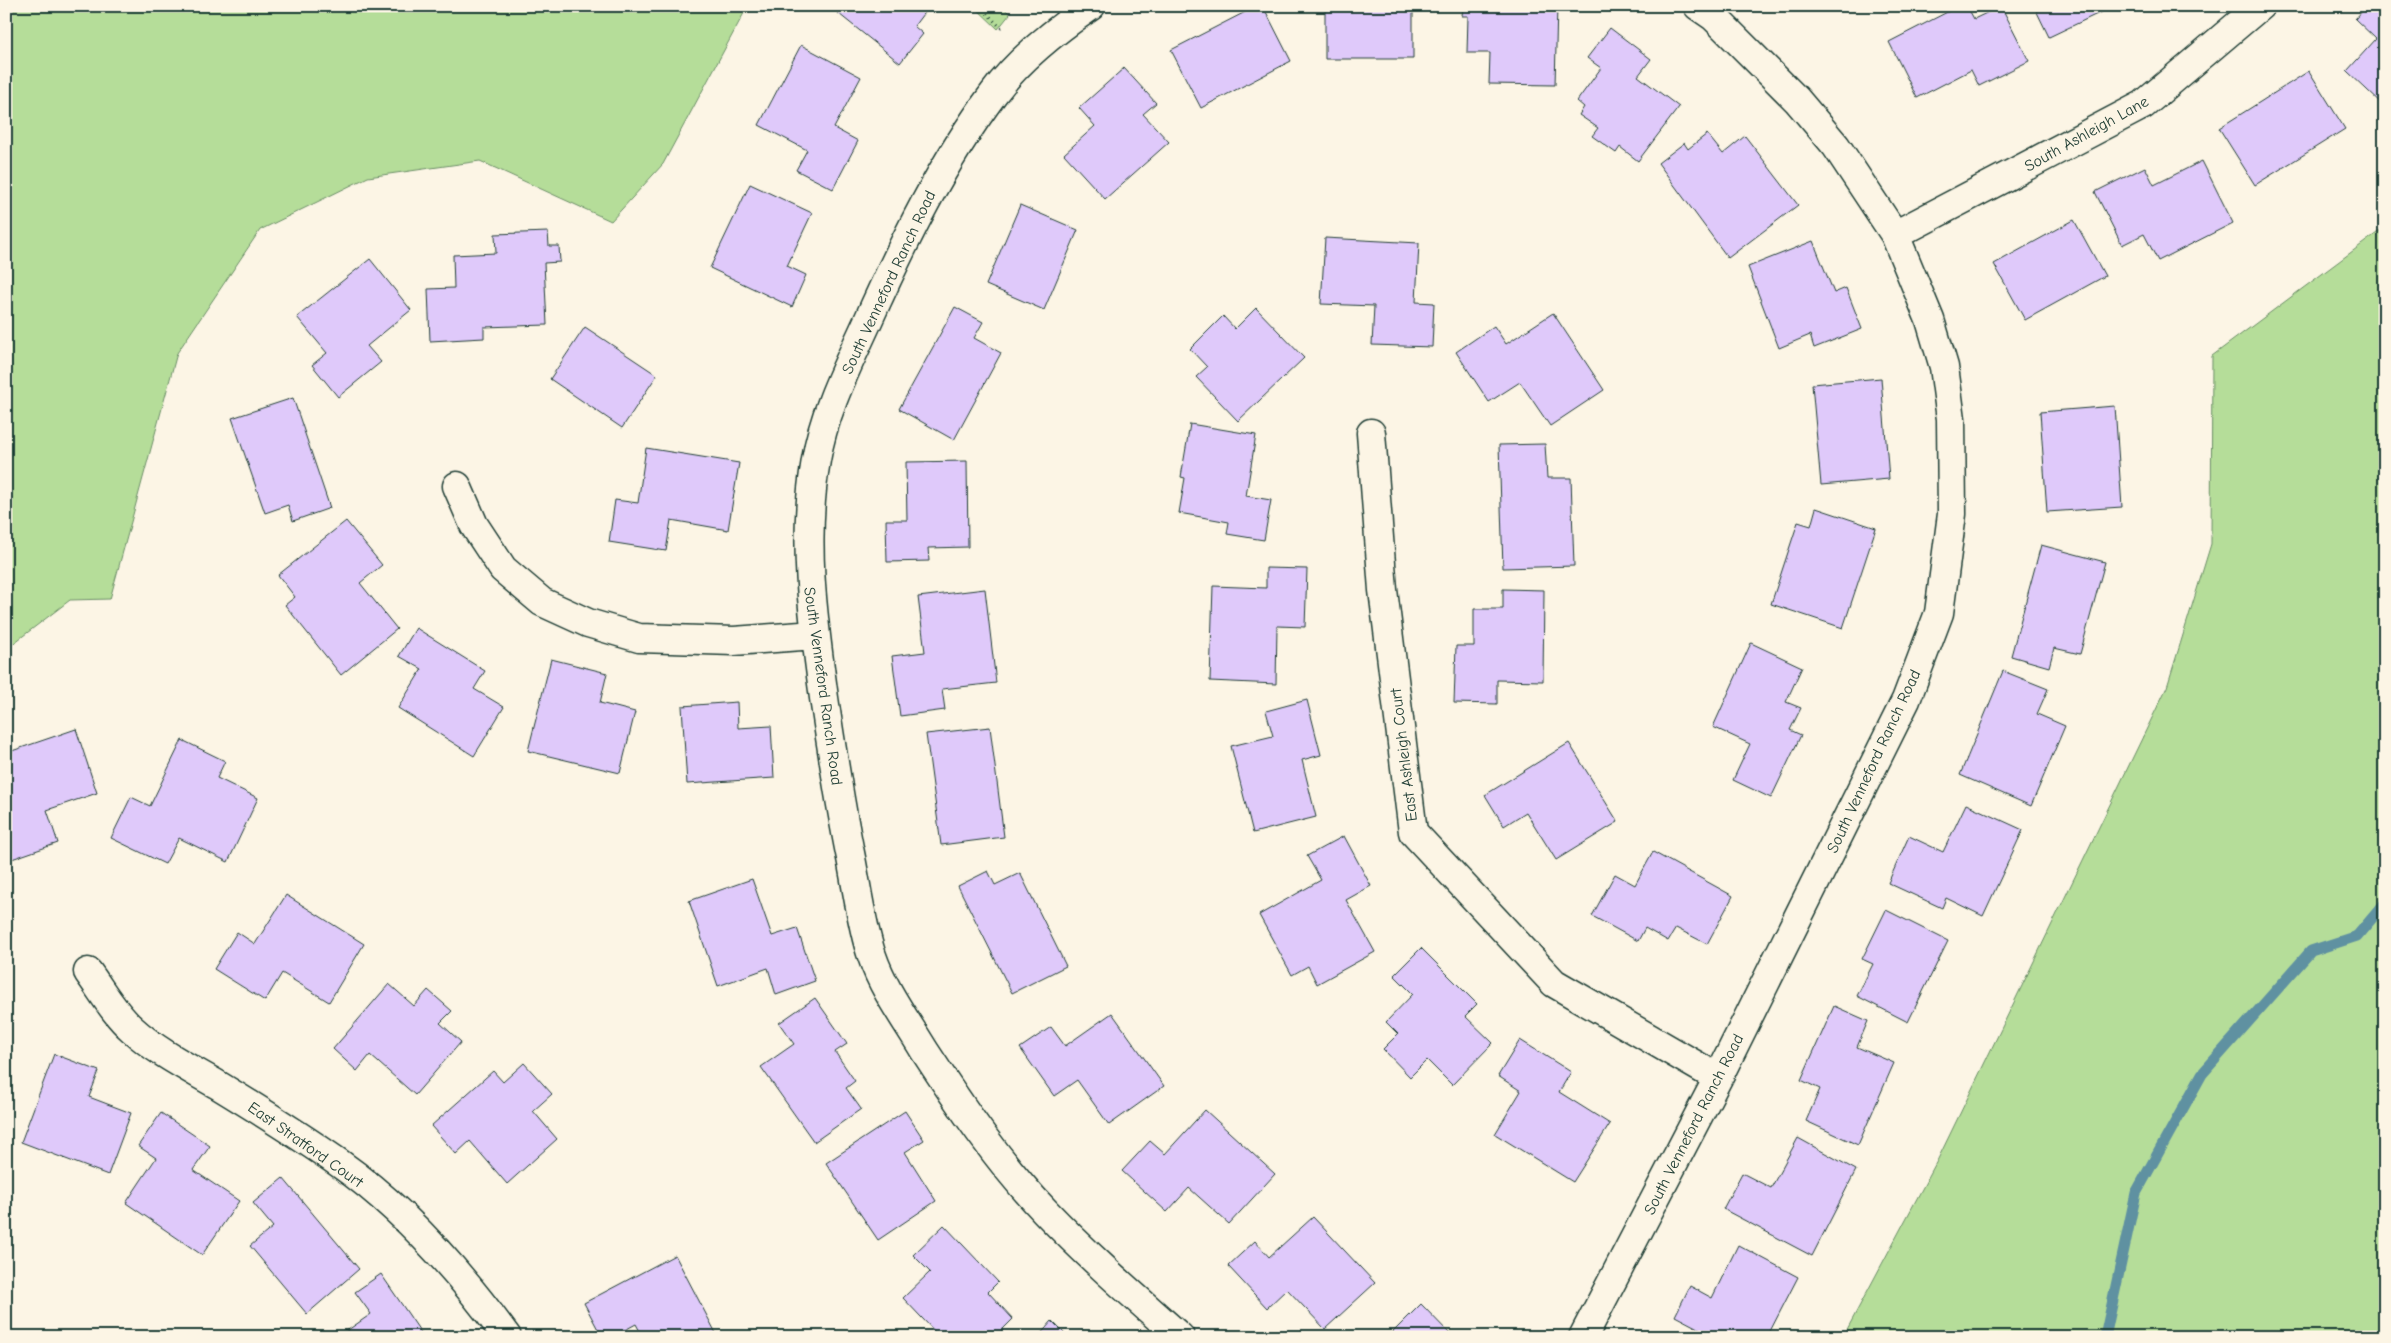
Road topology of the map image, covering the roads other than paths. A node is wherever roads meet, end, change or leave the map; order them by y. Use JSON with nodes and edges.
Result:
{"nodes":[{"id":1,"x":1091,"y":6,"type":"edge"},
{"id":2,"x":1698,"y":6,"type":"edge"},
{"id":3,"x":2260,"y":6,"type":"edge"},
{"id":4,"x":1894,"y":235,"type":"junction"},
{"id":5,"x":1371,"y":433,"type":"dead end"},
{"id":6,"x":457,"y":486,"type":"dead end"},
{"id":7,"x":815,"y":635,"type":"junction"},
{"id":8,"x":88,"y":972,"type":"dead end"},
{"id":9,"x":1718,"y":1078,"type":"junction"},
{"id":10,"x":507,"y":1337,"type":"edge"},
{"id":11,"x":1180,"y":1337,"type":"edge"},
{"id":12,"x":1583,"y":1337,"type":"edge"}],
"edges":[{"from":1,"to":7,"type":"street","name":"South Venneford Ranch Road"},
{"from":2,"to":4,"type":"street","name":"South Venneford Ranch Road"},
{"from":3,"to":4,"type":"street","name":"South Ashleigh Lane"},
{"from":4,"to":9,"type":"street","name":"South Venneford Ranch Road"},
{"from":5,"to":9,"type":"street","name":"East Ashleigh Court"},
{"from":6,"to":7,"type":"street"},
{"from":7,"to":11,"type":"street","name":"South Venneford Ranch Road"},
{"from":8,"to":10,"type":"street","name":"East Stratford Court"},
{"from":9,"to":12,"type":"street","name":"South Venneford Ranch Road"}]}
